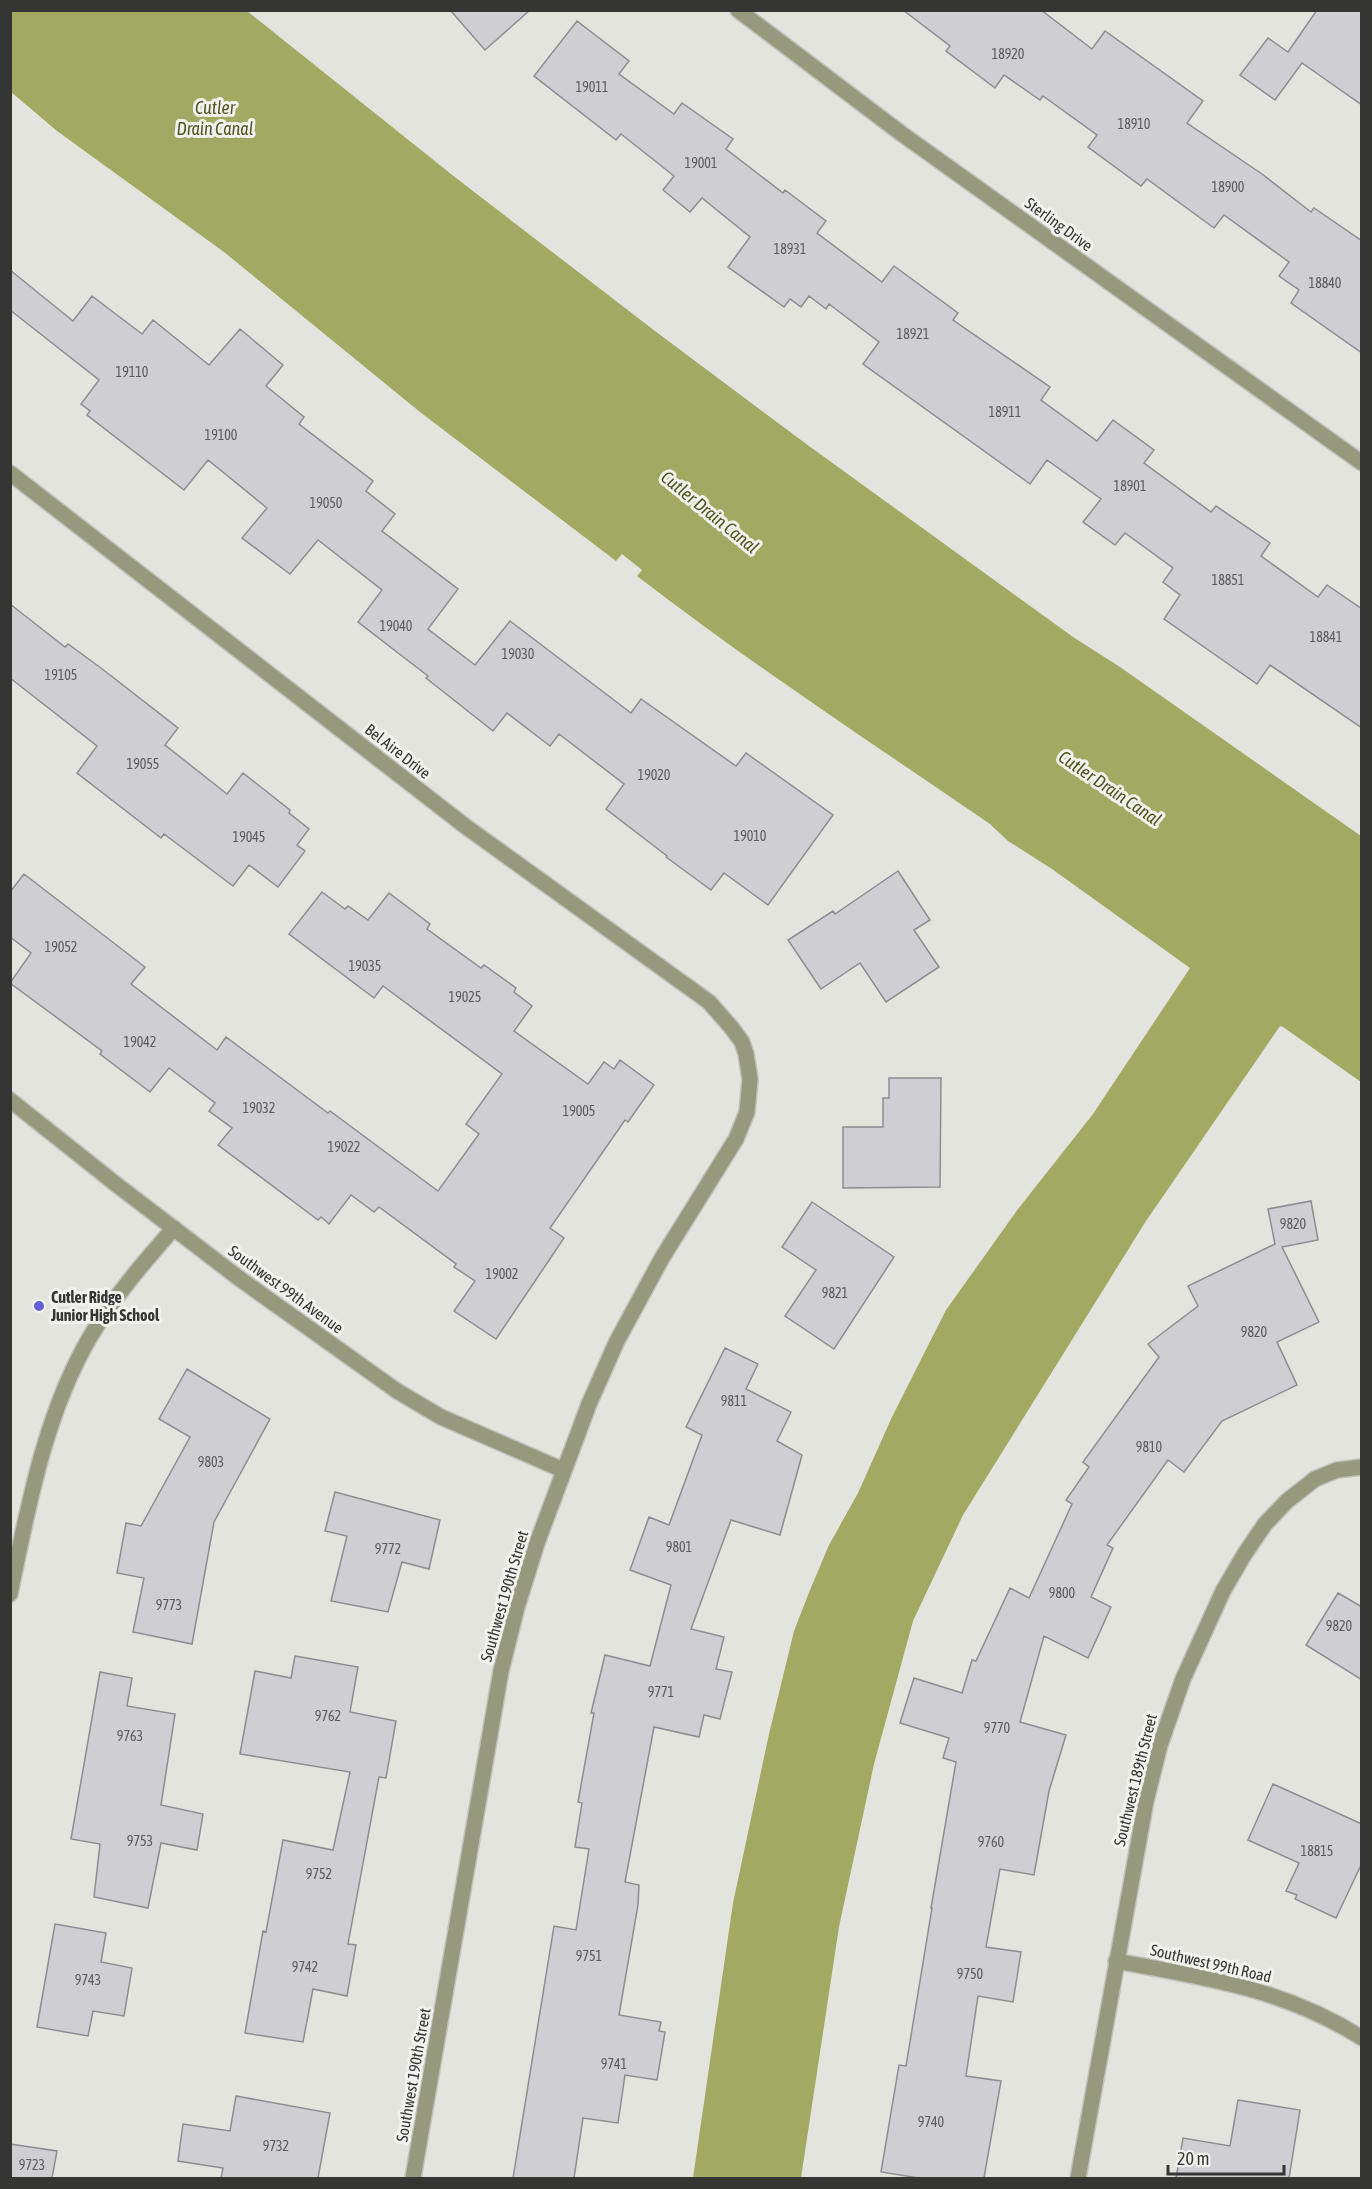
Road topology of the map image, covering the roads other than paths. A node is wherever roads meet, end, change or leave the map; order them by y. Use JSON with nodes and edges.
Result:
{"nodes":[{"id":1,"x":738,"y":10,"type":"edge"},
{"id":2,"x":1362,"y":463,"type":"edge"},
{"id":3,"x":10,"y":473,"type":"edge"},
{"id":4,"x":749,"y":1065,"type":"joint"},
{"id":5,"x":10,"y":1100,"type":"edge"},
{"id":6,"x":174,"y":1228,"type":"junction"},
{"id":7,"x":1361,"y":1467,"type":"edge"},
{"id":8,"x":563,"y":1470,"type":"junction"},
{"id":9,"x":10,"y":1594,"type":"edge"},
{"id":10,"x":1116,"y":1961,"type":"junction"},
{"id":11,"x":1362,"y":2037,"type":"edge"},
{"id":12,"x":413,"y":2178,"type":"edge"},
{"id":13,"x":1078,"y":2178,"type":"edge"}],
"edges":[{"from":1,"to":2,"type":"street","name":"Sterling Drive"},
{"from":3,"to":4,"type":"street","name":"Bel Aire Drive"},
{"from":4,"to":8,"type":"street","name":"Southwest 190th Street"},
{"from":5,"to":6,"type":"street","name":"Southwest 99th Avenue"},
{"from":6,"to":8,"type":"street","name":"Southwest 99th Avenue"},
{"from":6,"to":9,"type":"street"},
{"from":7,"to":10,"type":"street","name":"Southwest 189th Street"},
{"from":8,"to":12,"type":"street","name":"Southwest 190th Street"},
{"from":10,"to":11,"type":"street","name":"Southwest 99th Road"},
{"from":10,"to":13,"type":"street","name":"Southwest 189th Street"}]}
